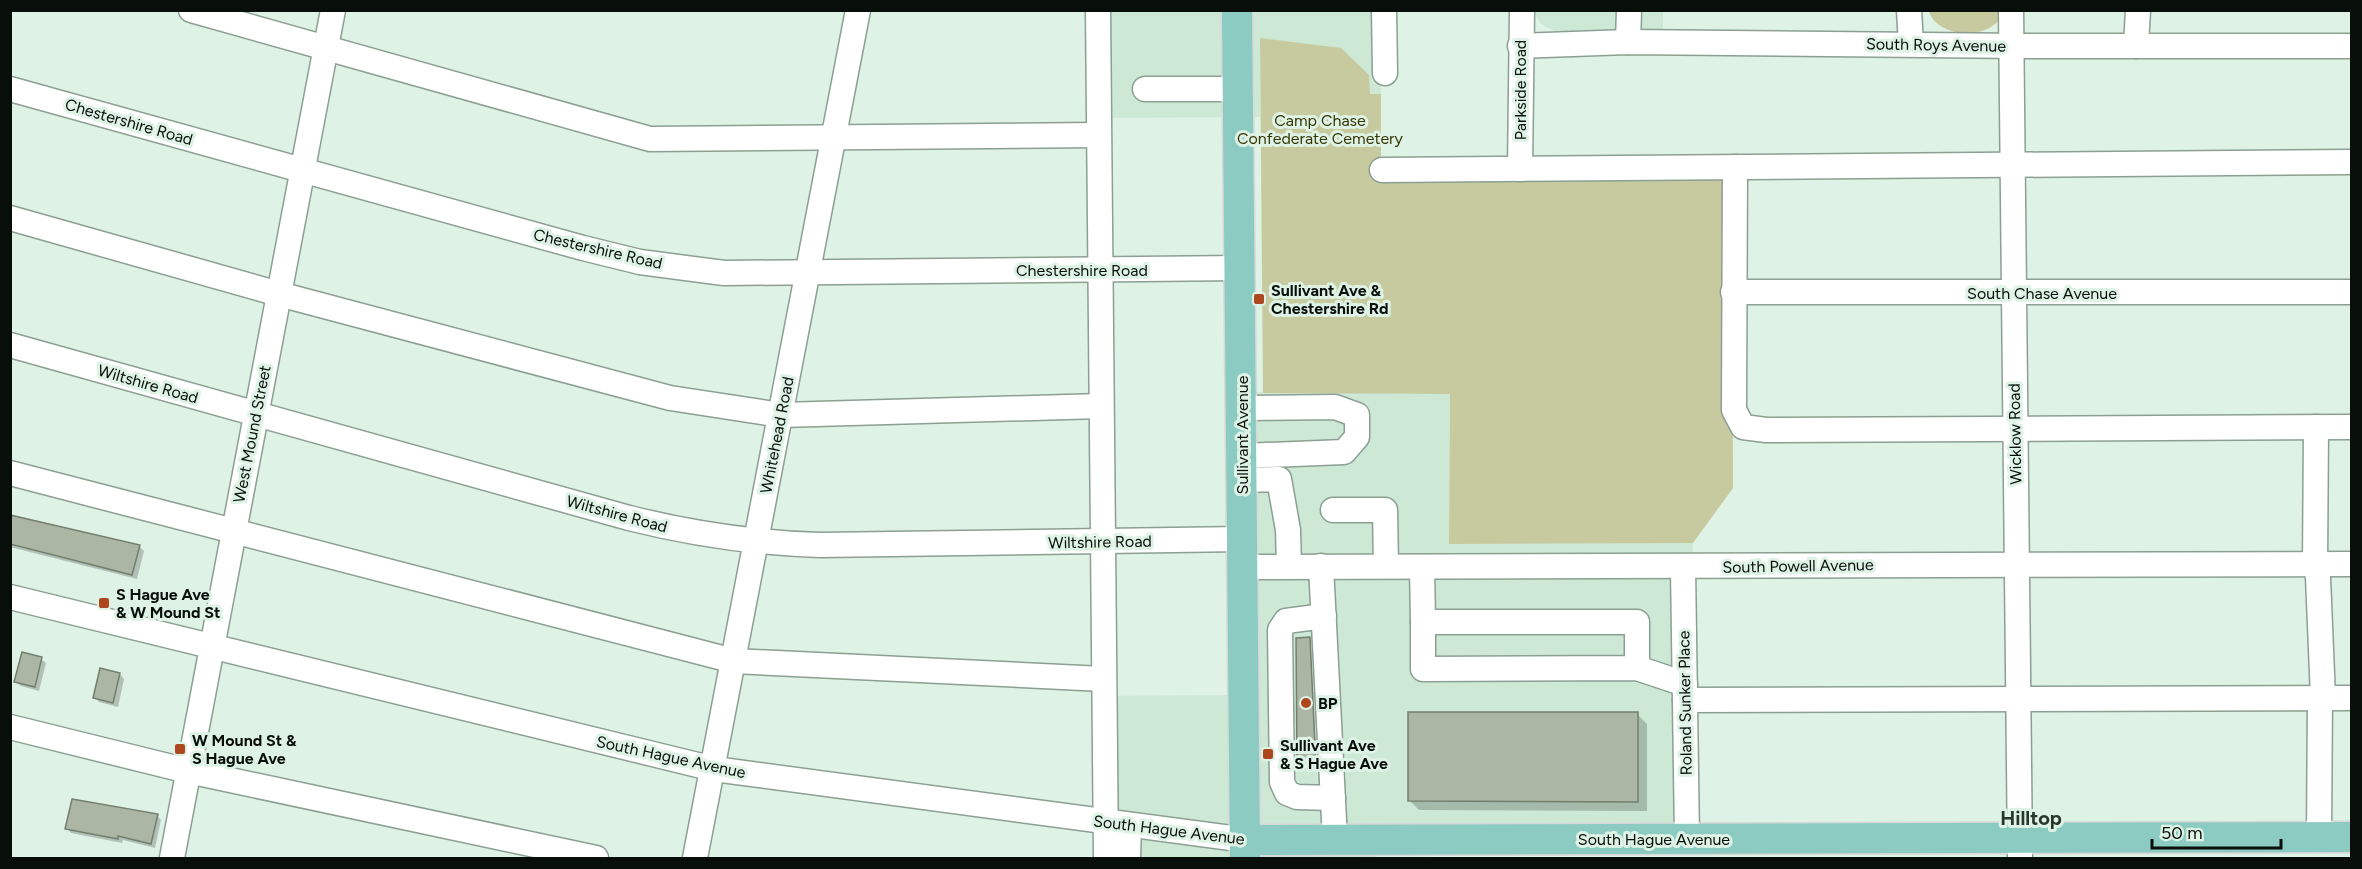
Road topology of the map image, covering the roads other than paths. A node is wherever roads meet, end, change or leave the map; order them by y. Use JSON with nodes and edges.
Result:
{"nodes":[{"id":1,"x":191,"y":10,"type":"edge"},
{"id":2,"x":333,"y":10,"type":"edge"},
{"id":3,"x":858,"y":10,"type":"edge"},
{"id":4,"x":1098,"y":10,"type":"edge"},
{"id":5,"x":1237,"y":10,"type":"edge"},
{"id":6,"x":1384,"y":10,"type":"edge"},
{"id":7,"x":1522,"y":10,"type":"edge"},
{"id":8,"x":1629,"y":10,"type":"edge"},
{"id":9,"x":1909,"y":10,"type":"edge"},
{"id":10,"x":2011,"y":10,"type":"edge"},
{"id":11,"x":2138,"y":10,"type":"edge"},
{"id":12,"x":1628,"y":42,"type":"junction"},
{"id":13,"x":1911,"y":44,"type":"junction"},
{"id":14,"x":1520,"y":46,"type":"junction"},
{"id":15,"x":2012,"y":46,"type":"junction"},
{"id":16,"x":2136,"y":46,"type":"junction"},
{"id":17,"x":2352,"y":46,"type":"edge"},
{"id":18,"x":326,"y":49,"type":"junction"},
{"id":19,"x":1385,"y":73,"type":"dead end"},
{"id":20,"x":1145,"y":88,"type":"dead end"},
{"id":21,"x":10,"y":89,"type":"edge"},
{"id":22,"x":1238,"y":89,"type":"junction"},
{"id":23,"x":1098,"y":135,"type":"junction"},
{"id":24,"x":834,"y":136,"type":"junction"},
{"id":25,"x":2352,"y":162,"type":"edge"},
{"id":26,"x":2013,"y":165,"type":"junction"},
{"id":27,"x":1735,"y":167,"type":"junction"},
{"id":28,"x":1520,"y":169,"type":"junction"},
{"id":29,"x":1382,"y":170,"type":"dead end"},
{"id":30,"x":302,"y":171,"type":"junction"},
{"id":31,"x":10,"y":218,"type":"edge"},
{"id":32,"x":1241,"y":268,"type":"junction"},
{"id":33,"x":1100,"y":270,"type":"junction"},
{"id":34,"x":807,"y":273,"type":"junction"},
{"id":35,"x":1733,"y":292,"type":"junction"},
{"id":36,"x":2014,"y":292,"type":"junction"},
{"id":37,"x":2352,"y":292,"type":"edge"},
{"id":38,"x":279,"y":294,"type":"junction"},
{"id":39,"x":10,"y":345,"type":"edge"},
{"id":40,"x":1101,"y":406,"type":"junction"},
{"id":41,"x":1242,"y":408,"type":"junction"},
{"id":42,"x":256,"y":413,"type":"junction"},
{"id":43,"x":781,"y":415,"type":"junction"},
{"id":44,"x":2316,"y":427,"type":"junction"},
{"id":45,"x":2352,"y":427,"type":"edge"},
{"id":46,"x":2015,"y":428,"type":"junction"},
{"id":47,"x":1242,"y":468,"type":"junction"},
{"id":48,"x":10,"y":473,"type":"edge"},
{"id":49,"x":1333,"y":510,"type":"dead end"},
{"id":50,"x":234,"y":532,"type":"junction"},
{"id":51,"x":1102,"y":542,"type":"junction"},
{"id":52,"x":756,"y":543,"type":"junction"},
{"id":53,"x":1243,"y":553,"type":"junction"},
{"id":54,"x":2017,"y":564,"type":"junction"},
{"id":55,"x":2315,"y":564,"type":"junction"},
{"id":56,"x":2352,"y":564,"type":"edge"},
{"id":57,"x":1289,"y":566,"type":"junction"},
{"id":58,"x":1321,"y":566,"type":"junction"},
{"id":59,"x":1386,"y":566,"type":"junction"},
{"id":60,"x":1422,"y":567,"type":"junction"},
{"id":61,"x":1683,"y":567,"type":"junction"},
{"id":62,"x":10,"y":597,"type":"edge"},
{"id":63,"x":1324,"y":616,"type":"junction"},
{"id":64,"x":1423,"y":622,"type":"junction"},
{"id":65,"x":212,"y":646,"type":"junction"},
{"id":66,"x":734,"y":661,"type":"junction"},
{"id":67,"x":1245,"y":665,"type":"junction"},
{"id":68,"x":1279,"y":665,"type":"junction"},
{"id":69,"x":1637,"y":668,"type":"junction"},
{"id":70,"x":1103,"y":679,"type":"junction"},
{"id":71,"x":1685,"y":692,"type":"junction"},
{"id":72,"x":2018,"y":698,"type":"junction"},
{"id":73,"x":2321,"y":698,"type":"junction"},
{"id":74,"x":2352,"y":698,"type":"edge"},
{"id":75,"x":1280,"y":724,"type":"junction"},
{"id":76,"x":10,"y":727,"type":"edge"},
{"id":77,"x":1244,"y":740,"type":"junction"},
{"id":78,"x":714,"y":769,"type":"junction"},
{"id":79,"x":188,"y":771,"type":"junction"},
{"id":80,"x":1333,"y":798,"type":"junction"},
{"id":81,"x":1105,"y":822,"type":"junction"},
{"id":82,"x":1129,"y":825,"type":"junction"},
{"id":83,"x":2319,"y":837,"type":"junction"},
{"id":84,"x":2352,"y":837,"type":"edge"},
{"id":85,"x":1687,"y":839,"type":"junction"},
{"id":86,"x":1360,"y":847,"type":"edge"},
{"id":87,"x":2020,"y":848,"type":"edge"},
{"id":88,"x":1246,"y":849,"type":"edge"},
{"id":89,"x":172,"y":858,"type":"edge"},
{"id":90,"x":596,"y":858,"type":"edge"},
{"id":91,"x":695,"y":858,"type":"edge"},
{"id":92,"x":1106,"y":858,"type":"edge"},
{"id":93,"x":1128,"y":858,"type":"edge"}],
"edges":[{"from":1,"to":18,"type":"street"},
{"from":2,"to":18,"type":"street","name":"West Mound Street"},
{"from":3,"to":24,"type":"street","name":"Whitehead Road"},
{"from":4,"to":23,"type":"street"},
{"from":5,"to":22,"type":"main road","name":"Sullivant Avenue"},
{"from":6,"to":19,"type":"street"},
{"from":7,"to":14,"type":"street","name":"Parkside Road"},
{"from":8,"to":12,"type":"street"},
{"from":9,"to":13,"type":"street"},
{"from":10,"to":15,"type":"street","name":"Wicklow Road"},
{"from":11,"to":16,"type":"street"},
{"from":12,"to":13,"type":"street","name":"South Roys Avenue"},
{"from":12,"to":14,"type":"street","name":"South Roys Avenue"},
{"from":13,"to":15,"type":"street","name":"South Roys Avenue"},
{"from":14,"to":28,"type":"street","name":"Parkside Road"},
{"from":15,"to":16,"type":"street","name":"South Roys Avenue"},
{"from":15,"to":26,"type":"street","name":"Wicklow Road"},
{"from":16,"to":17,"type":"street","name":"South Roys Avenue"},
{"from":18,"to":24,"type":"street"},
{"from":18,"to":30,"type":"street","name":"West Mound Street"},
{"from":20,"to":22,"type":"street"},
{"from":21,"to":30,"type":"street","name":"Chestershire Road"},
{"from":22,"to":32,"type":"main road","name":"Sullivant Avenue"},
{"from":23,"to":24,"type":"street"},
{"from":23,"to":33,"type":"street"},
{"from":24,"to":34,"type":"street","name":"Whitehead Road"},
{"from":25,"to":26,"type":"street"},
{"from":26,"to":27,"type":"street"},
{"from":26,"to":36,"type":"street","name":"Wicklow Road"},
{"from":27,"to":28,"type":"street"},
{"from":27,"to":35,"type":"street"},
{"from":28,"to":29,"type":"street"},
{"from":30,"to":34,"type":"street","name":"Chestershire Road"},
{"from":30,"to":38,"type":"street","name":"West Mound Street"},
{"from":31,"to":38,"type":"street"},
{"from":32,"to":33,"type":"street","name":"Chestershire Road"},
{"from":32,"to":41,"type":"main road","name":"Sullivant Avenue"},
{"from":33,"to":34,"type":"street","name":"Chestershire Road"},
{"from":33,"to":40,"type":"street"},
{"from":34,"to":43,"type":"street","name":"Whitehead Road"},
{"from":35,"to":36,"type":"street","name":"South Chase Avenue"},
{"from":35,"to":46,"type":"street"},
{"from":36,"to":37,"type":"street","name":"South Chase Avenue"},
{"from":36,"to":46,"type":"street","name":"Wicklow Road"},
{"from":38,"to":42,"type":"street","name":"West Mound Street"},
{"from":38,"to":43,"type":"street"},
{"from":39,"to":42,"type":"street","name":"Wiltshire Road"},
{"from":40,"to":43,"type":"street"},
{"from":40,"to":51,"type":"street"},
{"from":41,"to":47,"type":"main road","name":"Sullivant Avenue"},
{"from":41,"to":47,"type":"street"},
{"from":42,"to":50,"type":"street","name":"West Mound Street"},
{"from":42,"to":52,"type":"street","name":"Wiltshire Road"},
{"from":43,"to":52,"type":"street","name":"Whitehead Road"},
{"from":44,"to":45,"type":"street"},
{"from":44,"to":46,"type":"street"},
{"from":44,"to":55,"type":"street"},
{"from":46,"to":54,"type":"street","name":"Wicklow Road"},
{"from":47,"to":53,"type":"main road","name":"Sullivant Avenue"},
{"from":47,"to":57,"type":"street"},
{"from":48,"to":50,"type":"street"},
{"from":49,"to":59,"type":"street"},
{"from":50,"to":65,"type":"street","name":"West Mound Street"},
{"from":50,"to":66,"type":"street"},
{"from":51,"to":52,"type":"street","name":"Wiltshire Road"},
{"from":51,"to":53,"type":"street","name":"Wiltshire Road"},
{"from":51,"to":70,"type":"street"},
{"from":52,"to":66,"type":"street","name":"Whitehead Road"},
{"from":53,"to":57,"type":"street","name":"South Powell Avenue"},
{"from":53,"to":67,"type":"main road","name":"Sullivant Avenue"},
{"from":54,"to":55,"type":"street","name":"South Powell Avenue"},
{"from":54,"to":61,"type":"street","name":"South Powell Avenue"},
{"from":54,"to":72,"type":"street","name":"Wicklow Road"},
{"from":55,"to":56,"type":"street","name":"South Powell Avenue"},
{"from":55,"to":73,"type":"street"},
{"from":57,"to":58,"type":"street","name":"South Powell Avenue"},
{"from":58,"to":59,"type":"street","name":"South Powell Avenue"},
{"from":58,"to":63,"type":"street"},
{"from":59,"to":60,"type":"street","name":"South Powell Avenue"},
{"from":60,"to":61,"type":"street","name":"South Powell Avenue"},
{"from":60,"to":64,"type":"street"},
{"from":61,"to":71,"type":"street","name":"Roland Sunker Place"},
{"from":62,"to":65,"type":"street","name":"South Hague Avenue"},
{"from":63,"to":68,"type":"street"},
{"from":63,"to":80,"type":"street"},
{"from":64,"to":69,"type":"street"},
{"from":64,"to":69,"type":"street"},
{"from":65,"to":78,"type":"street","name":"South Hague Avenue"},
{"from":65,"to":79,"type":"street","name":"West Mound Street"},
{"from":66,"to":70,"type":"street"},
{"from":66,"to":78,"type":"street","name":"Whitehead Road"},
{"from":67,"to":68,"type":"street"},
{"from":67,"to":77,"type":"main road","name":"Sullivant Avenue"},
{"from":68,"to":75,"type":"street"},
{"from":69,"to":71,"type":"street"},
{"from":70,"to":81,"type":"street"},
{"from":71,"to":72,"type":"street"},
{"from":71,"to":85,"type":"street","name":"Roland Sunker Place"},
{"from":72,"to":73,"type":"street"},
{"from":72,"to":87,"type":"street","name":"Wicklow Road"},
{"from":73,"to":74,"type":"street"},
{"from":73,"to":83,"type":"street"},
{"from":75,"to":77,"type":"street"},
{"from":75,"to":80,"type":"street"},
{"from":76,"to":79,"type":"street"},
{"from":77,"to":88,"type":"main road","name":"Sullivant Avenue"},
{"from":78,"to":81,"type":"street","name":"South Hague Avenue"},
{"from":78,"to":91,"type":"street","name":"Whitehead Road"},
{"from":79,"to":89,"type":"street","name":"West Mound Street"},
{"from":79,"to":90,"type":"street"},
{"from":80,"to":86,"type":"street"},
{"from":81,"to":82,"type":"street","name":"South Hague Avenue"},
{"from":81,"to":92,"type":"street"},
{"from":82,"to":88,"type":"street","name":"South Hague Avenue"},
{"from":82,"to":93,"type":"street"},
{"from":83,"to":84,"type":"main road","name":"South Hague Avenue"},
{"from":83,"to":87,"type":"main road","name":"South Hague Avenue"},
{"from":85,"to":86,"type":"main road","name":"South Hague Avenue"},
{"from":85,"to":87,"type":"main road","name":"South Hague Avenue"},
{"from":86,"to":88,"type":"main road","name":"South Hague Avenue"}]}
